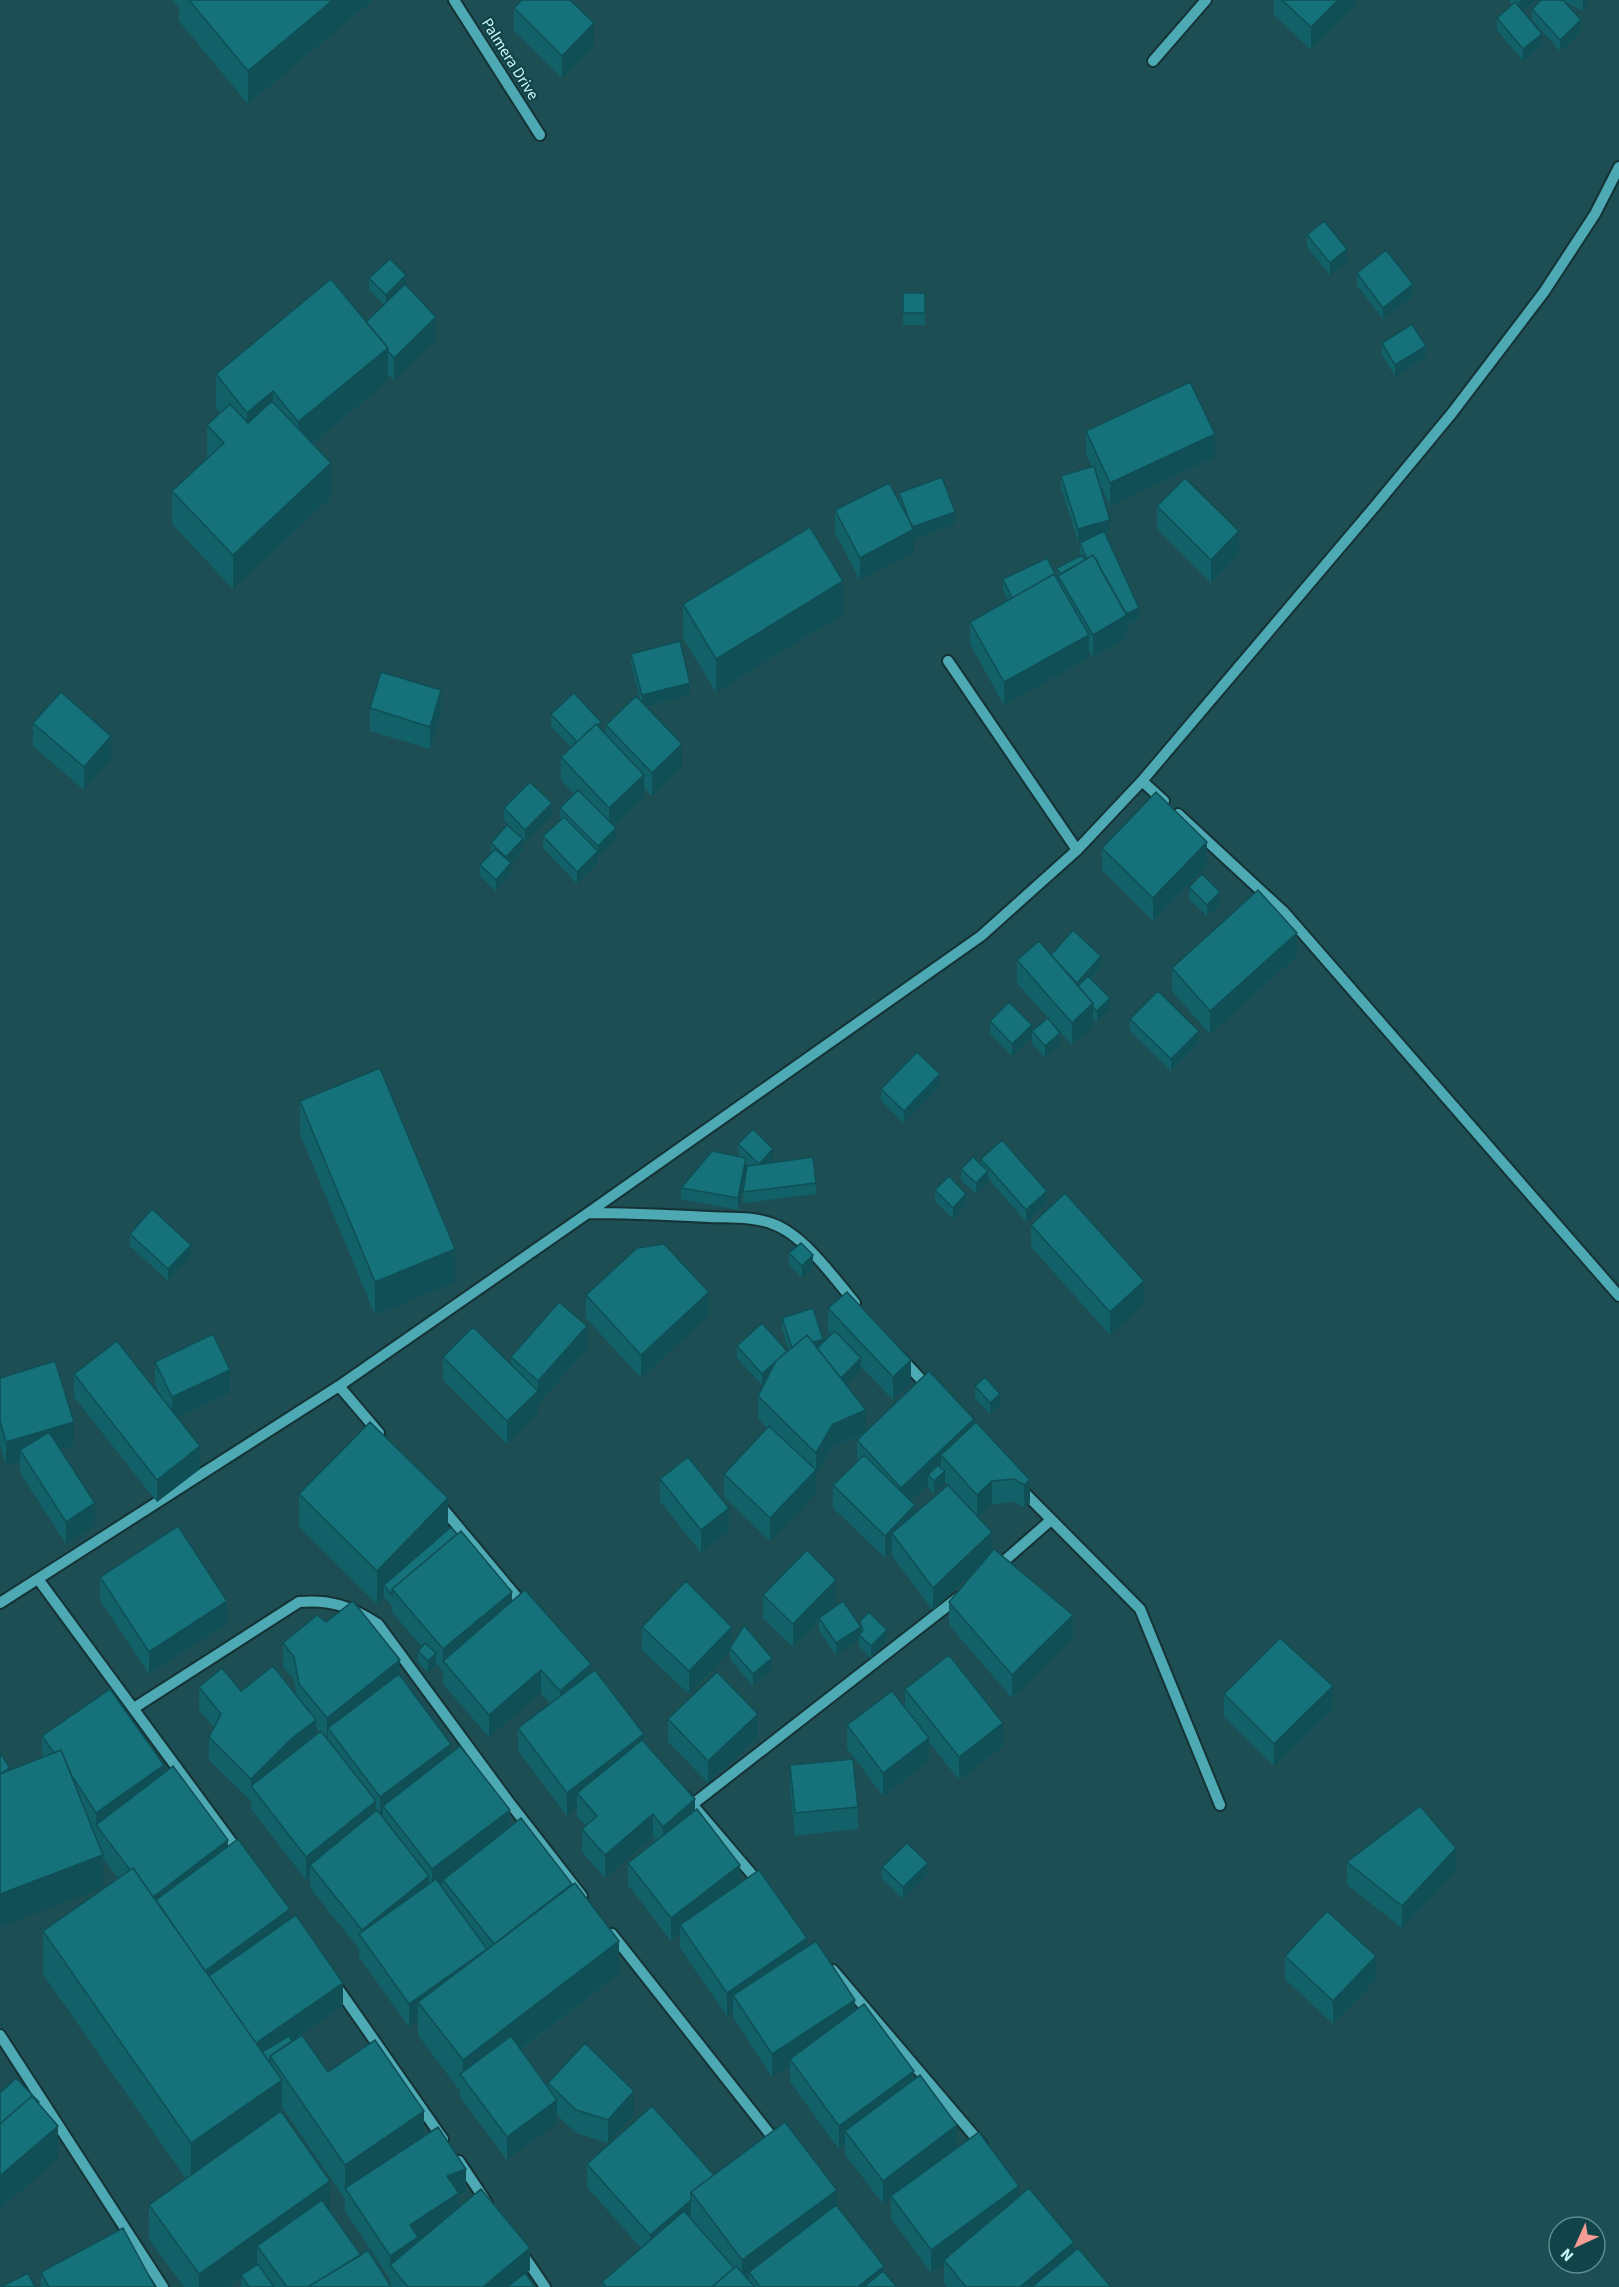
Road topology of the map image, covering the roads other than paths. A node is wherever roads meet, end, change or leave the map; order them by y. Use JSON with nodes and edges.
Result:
{"nodes":[{"id":1,"x":454,"y":0,"type":"edge"},
{"id":2,"x":1206,"y":0,"type":"edge"},
{"id":3,"x":1153,"y":61,"type":"dead end"},
{"id":4,"x":540,"y":135,"type":"dead end"},
{"id":5,"x":1619,"y":167,"type":"edge"},
{"id":6,"x":948,"y":661,"type":"dead end"},
{"id":7,"x":1142,"y":781,"type":"junction"},
{"id":8,"x":1077,"y":850,"type":"junction"},
{"id":9,"x":588,"y":1213,"type":"junction"},
{"id":10,"x":1619,"y":1296,"type":"edge"},
{"id":11,"x":862,"y":1311,"type":"edge"},
{"id":12,"x":892,"y":1347,"type":"edge"},
{"id":13,"x":339,"y":1386,"type":"junction"},
{"id":14,"x":938,"y":1397,"type":"edge"},
{"id":15,"x":385,"y":1440,"type":"edge"},
{"id":16,"x":1015,"y":1482,"type":"edge"},
{"id":17,"x":431,"y":1495,"type":"edge"},
{"id":18,"x":1051,"y":1520,"type":"junction"},
{"id":19,"x":984,"y":1577,"type":"edge"},
{"id":20,"x":38,"y":1579,"type":"junction"},
{"id":21,"x":965,"y":1592,"type":"edge"},
{"id":22,"x":0,"y":1603,"type":"edge"},
{"id":23,"x":531,"y":1613,"type":"edge"},
{"id":24,"x":134,"y":1708,"type":"junction"},
{"id":25,"x":677,"y":1786,"type":"edge"},
{"id":26,"x":693,"y":1804,"type":"junction"},
{"id":27,"x":1220,"y":1805,"type":"dead end"},
{"id":28,"x":245,"y":1861,"type":"edge"},
{"id":29,"x":770,"y":1896,"type":"edge"},
{"id":30,"x":589,"y":1905,"type":"edge"},
{"id":31,"x":604,"y":1923,"type":"edge"},
{"id":32,"x":824,"y":1959,"type":"edge"},
{"id":33,"x":328,"y":1976,"type":"edge"},
{"id":34,"x":0,"y":2035,"type":"edge"},
{"id":35,"x":987,"y":2150,"type":"edge"},
{"id":36,"x":787,"y":2157,"type":"edge"},
{"id":37,"x":491,"y":2209,"type":"edge"},
{"id":38,"x":518,"y":2248,"type":"edge"},
{"id":39,"x":163,"y":2287,"type":"edge"},
{"id":40,"x":545,"y":2287,"type":"edge"}],
"edges":[{"from":1,"to":4,"type":"street","name":"Palmera Drive"},
{"from":2,"to":3,"type":"street"},
{"from":5,"to":7,"type":"street"},
{"from":6,"to":8,"type":"street"},
{"from":7,"to":8,"type":"street"},
{"from":7,"to":10,"type":"street"},
{"from":8,"to":9,"type":"street"},
{"from":9,"to":11,"type":"street"},
{"from":9,"to":13,"type":"street"},
{"from":12,"to":14,"type":"street"},
{"from":13,"to":15,"type":"street"},
{"from":13,"to":20,"type":"street"},
{"from":16,"to":18,"type":"street"},
{"from":17,"to":23,"type":"street"},
{"from":18,"to":19,"type":"street"},
{"from":18,"to":27,"type":"street"},
{"from":20,"to":22,"type":"street"},
{"from":20,"to":24,"type":"street"},
{"from":21,"to":26,"type":"street"},
{"from":24,"to":28,"type":"street"},
{"from":24,"to":30,"type":"street"},
{"from":25,"to":26,"type":"street"},
{"from":26,"to":29,"type":"street"},
{"from":31,"to":36,"type":"street"},
{"from":32,"to":35,"type":"street"},
{"from":33,"to":37,"type":"street"},
{"from":34,"to":39,"type":"street"},
{"from":38,"to":40,"type":"street"}]}
